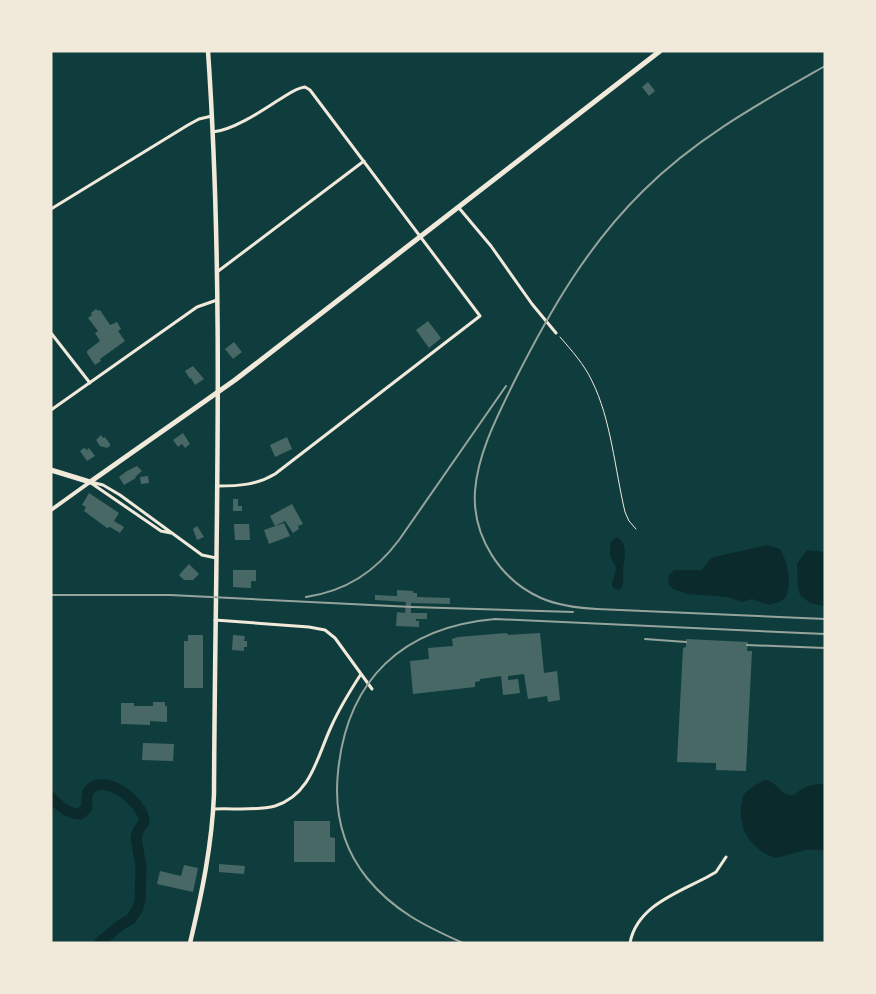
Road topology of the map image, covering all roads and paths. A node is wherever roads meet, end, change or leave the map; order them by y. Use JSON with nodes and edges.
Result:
{"nodes":[{"id":1,"x":208,"y":51,"type":"edge"},
{"id":2,"x":660,"y":51,"type":"edge"},
{"id":3,"x":212,"y":116,"type":"junction"},
{"id":4,"x":213,"y":132,"type":"junction"},
{"id":5,"x":364,"y":161,"type":"junction"},
{"id":6,"x":458,"y":208,"type":"junction"},
{"id":7,"x":51,"y":209,"type":"edge"},
{"id":8,"x":421,"y":237,"type":"junction"},
{"id":9,"x":217,"y":272,"type":"junction"},
{"id":10,"x":217,"y":300,"type":"junction"},
{"id":11,"x":51,"y":333,"type":"edge"},
{"id":12,"x":556,"y":333,"type":"joint"},
{"id":13,"x":90,"y":383,"type":"junction"},
{"id":14,"x":219,"y":392,"type":"junction"},
{"id":15,"x":51,"y":410,"type":"edge"},
{"id":16,"x":51,"y":470,"type":"edge"},
{"id":17,"x":90,"y":482,"type":"junction"},
{"id":18,"x":218,"y":486,"type":"junction"},
{"id":19,"x":120,"y":495,"type":"junction"},
{"id":20,"x":117,"y":501,"type":"junction"},
{"id":21,"x":51,"y":510,"type":"edge"},
{"id":22,"x":144,"y":512,"type":"junction"},
{"id":23,"x":141,"y":517,"type":"junction"},
{"id":24,"x":159,"y":522,"type":"junction"},
{"id":25,"x":155,"y":527,"type":"junction"},
{"id":26,"x":636,"y":529,"type":"dead end"},
{"id":27,"x":171,"y":533,"type":"junction"},
{"id":28,"x":216,"y":558,"type":"junction"},
{"id":29,"x":216,"y":620,"type":"junction"},
{"id":30,"x":361,"y":674,"type":"junction"},
{"id":31,"x":372,"y":689,"type":"dead end"},
{"id":32,"x":214,"y":809,"type":"junction"},
{"id":33,"x":726,"y":857,"type":"dead end"},
{"id":34,"x":190,"y":943,"type":"edge"},
{"id":35,"x":630,"y":943,"type":"edge"}],
"edges":[{"from":1,"to":3,"type":"main road"},
{"from":2,"to":6,"type":"main road"},
{"from":3,"to":4,"type":"main road"},
{"from":3,"to":7,"type":"street"},
{"from":4,"to":5,"type":"street"},
{"from":4,"to":9,"type":"main road"},
{"from":5,"to":8,"type":"street"},
{"from":5,"to":9,"type":"street"},
{"from":6,"to":8,"type":"main road"},
{"from":6,"to":12,"type":"street"},
{"from":8,"to":14,"type":"main road"},
{"from":8,"to":18,"type":"street"},
{"from":9,"to":10,"type":"main road"},
{"from":10,"to":13,"type":"street"},
{"from":10,"to":14,"type":"main road"},
{"from":11,"to":13,"type":"street"},
{"from":12,"to":26,"type":"path"},
{"from":13,"to":15,"type":"street"},
{"from":14,"to":17,"type":"main road"},
{"from":14,"to":18,"type":"main road"},
{"from":16,"to":17,"type":"main road"},
{"from":17,"to":19,"type":"street"},
{"from":17,"to":20,"type":"street"},
{"from":17,"to":21,"type":"street"},
{"from":18,"to":28,"type":"main road"},
{"from":19,"to":20,"type":"street"},
{"from":19,"to":22,"type":"street"},
{"from":20,"to":23,"type":"street"},
{"from":22,"to":23,"type":"street"},
{"from":22,"to":24,"type":"street"},
{"from":23,"to":25,"type":"street"},
{"from":24,"to":25,"type":"street"},
{"from":24,"to":27,"type":"street"},
{"from":25,"to":27,"type":"street"},
{"from":27,"to":28,"type":"street"},
{"from":28,"to":29,"type":"main road"},
{"from":29,"to":30,"type":"street"},
{"from":29,"to":32,"type":"main road"},
{"from":30,"to":31,"type":"street"},
{"from":30,"to":32,"type":"street"},
{"from":32,"to":34,"type":"main road"},
{"from":33,"to":35,"type":"street"}]}
